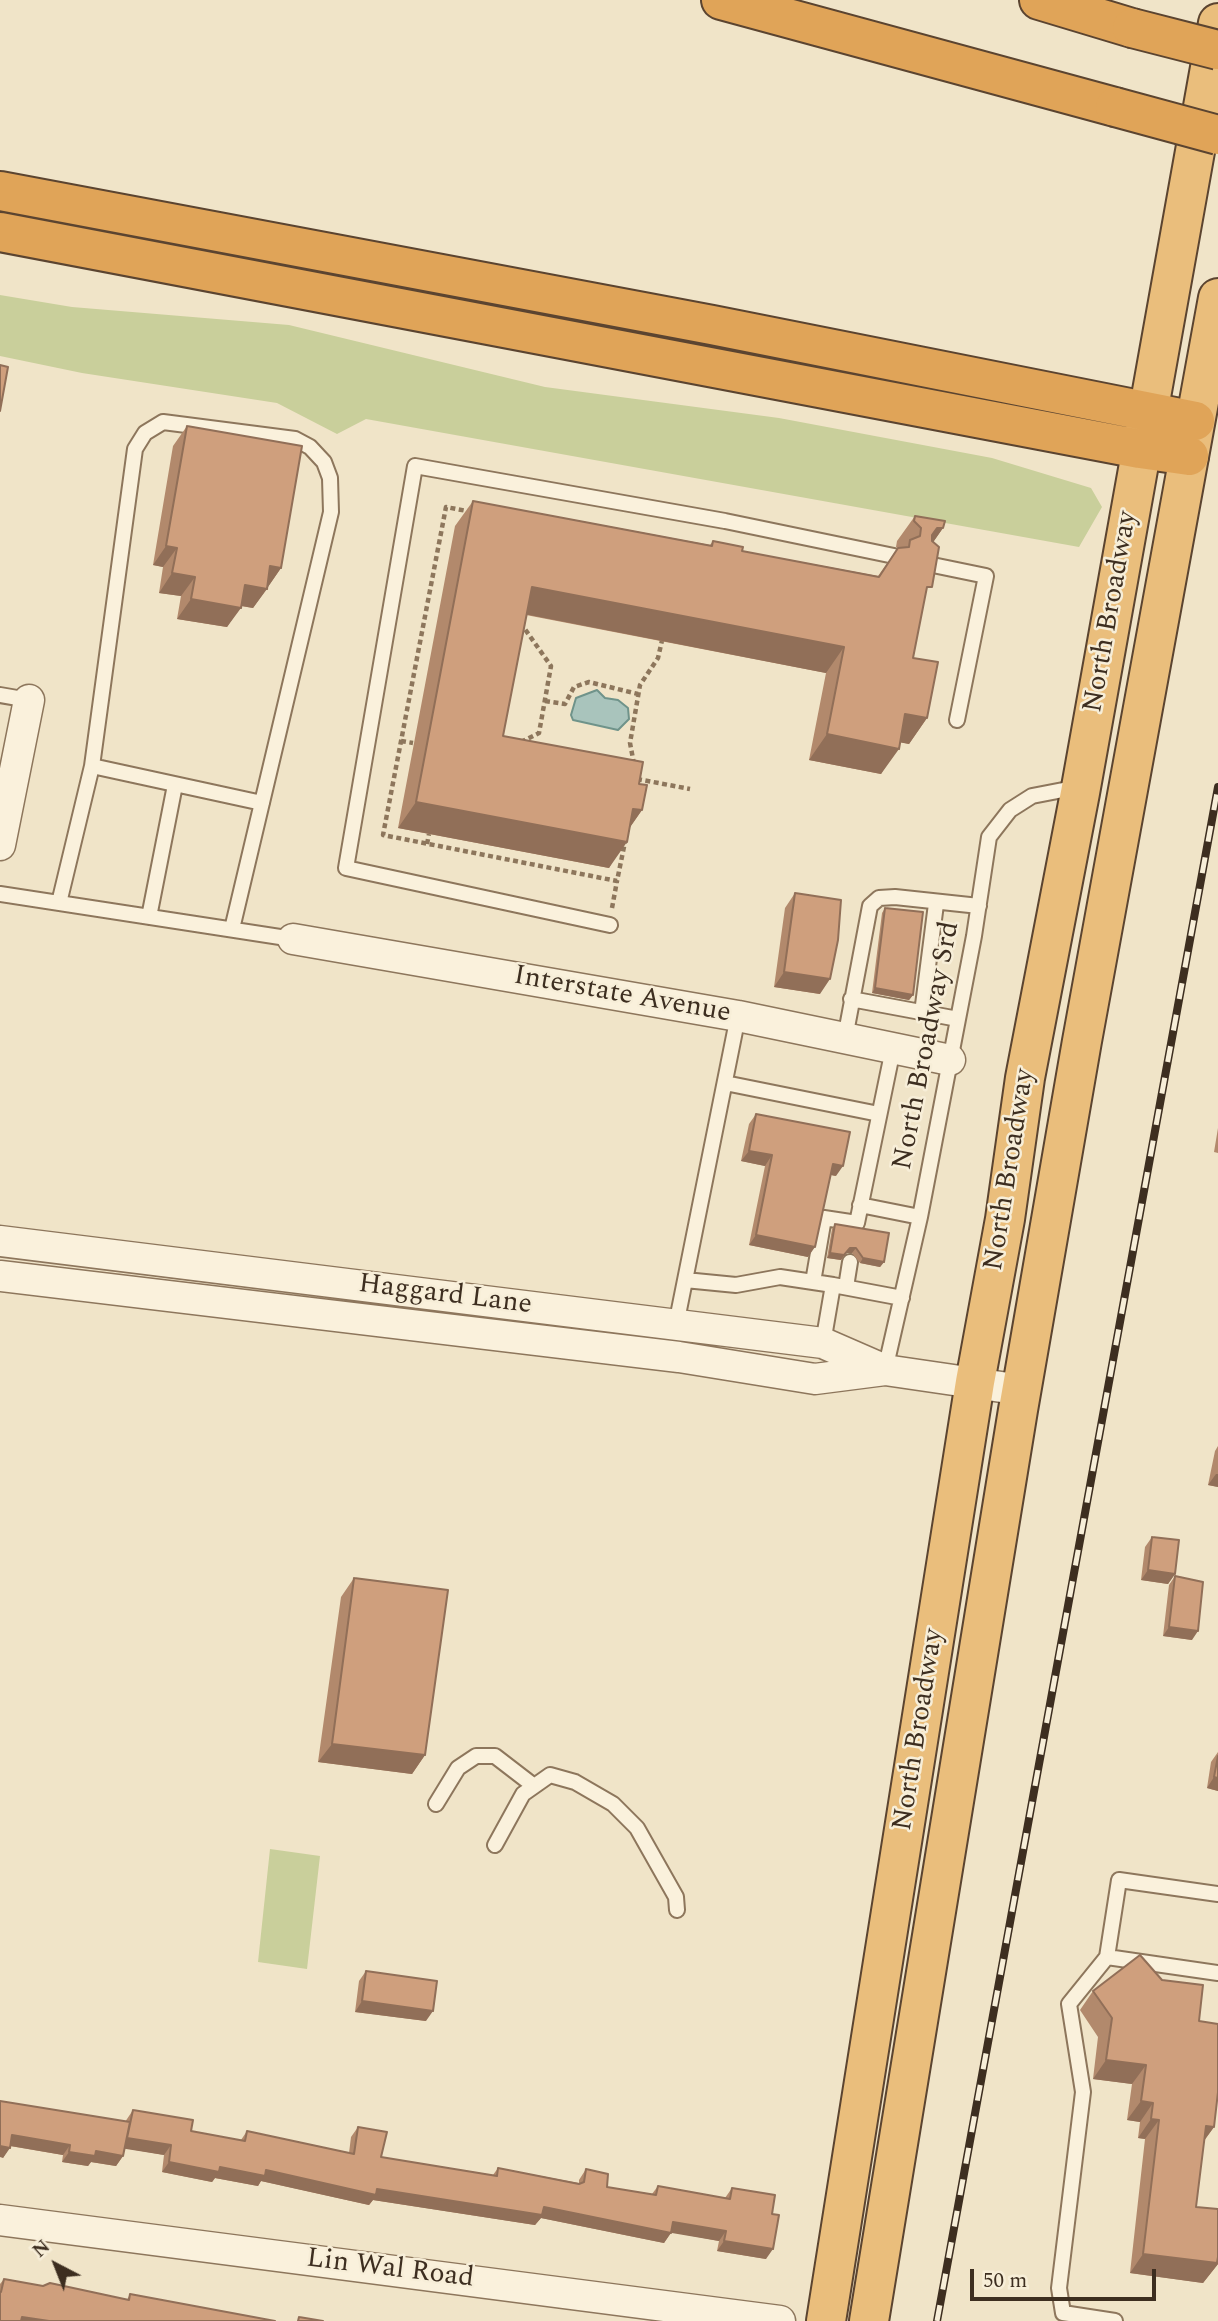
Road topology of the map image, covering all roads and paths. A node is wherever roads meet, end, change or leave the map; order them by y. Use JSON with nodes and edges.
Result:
{"nodes":[{"id":1,"x":721,"y":0,"type":"edge"},
{"id":2,"x":1040,"y":0,"type":"edge"},
{"id":3,"x":1218,"y":23,"type":"edge"},
{"id":4,"x":1218,"y":50,"type":"edge"},
{"id":5,"x":1218,"y":135,"type":"edge"},
{"id":6,"x":0,"y":191,"type":"edge"},
{"id":7,"x":0,"y":232,"type":"edge"},
{"id":8,"x":1218,"y":298,"type":"edge"},
{"id":9,"x":1143,"y":431,"type":"junction"},
{"id":10,"x":1192,"y":438,"type":"junction"},
{"id":11,"x":473,"y":512,"type":"edge"},
{"id":12,"x":894,"y":556,"type":"edge"},
{"id":13,"x":923,"y":563,"type":"edge"},
{"id":14,"x":521,"y":623,"type":"edge"},
{"id":15,"x":665,"y":632,"type":"edge"},
{"id":16,"x":638,"y":694,"type":"junction"},
{"id":17,"x":0,"y":695,"type":"edge"},
{"id":18,"x":29,"y":700,"type":"joint"},
{"id":19,"x":544,"y":701,"type":"junction"},
{"id":20,"x":957,"y":720,"type":"dead end"},
{"id":21,"x":401,"y":741,"type":"junction"},
{"id":22,"x":413,"y":743,"type":"dead end"},
{"id":23,"x":516,"y":744,"type":"edge"},
{"id":24,"x":92,"y":766,"type":"junction"},
{"id":25,"x":637,"y":779,"type":"junction"},
{"id":26,"x":175,"y":785,"type":"junction"},
{"id":27,"x":690,"y":789,"type":"dead end"},
{"id":28,"x":635,"y":792,"type":"edge"},
{"id":29,"x":1080,"y":793,"type":"junction"},
{"id":30,"x":262,"y":803,"type":"junction"},
{"id":31,"x":627,"y":830,"type":"edge"},
{"id":32,"x":429,"y":834,"type":"edge"},
{"id":33,"x":427,"y":844,"type":"junction"},
{"id":34,"x":0,"y":845,"type":"edge"},
{"id":35,"x":617,"y":881,"type":"junction"},
{"id":36,"x":0,"y":894,"type":"edge"},
{"id":37,"x":59,"y":903,"type":"junction"},
{"id":38,"x":936,"y":904,"type":"junction"},
{"id":39,"x":979,"y":906,"type":"junction"},
{"id":40,"x":149,"y":916,"type":"junction"},
{"id":41,"x":610,"y":925,"type":"joint"},
{"id":42,"x":232,"y":929,"type":"junction"},
{"id":43,"x":293,"y":939,"type":"joint"},
{"id":44,"x":851,"y":999,"type":"junction"},
{"id":45,"x":922,"y":1013,"type":"junction"},
{"id":46,"x":738,"y":1016,"type":"junction"},
{"id":47,"x":958,"y":1019,"type":"junction"},
{"id":48,"x":845,"y":1038,"type":"junction"},
{"id":49,"x":893,"y":1049,"type":"junction"},
{"id":50,"x":950,"y":1060,"type":"junction"},
{"id":51,"x":725,"y":1083,"type":"junction"},
{"id":52,"x":879,"y":1114,"type":"junction"},
{"id":53,"x":860,"y":1205,"type":"junction"},
{"id":54,"x":920,"y":1217,"type":"junction"},
{"id":55,"x":0,"y":1241,"type":"edge"},
{"id":56,"x":850,"y":1262,"type":"dead end"},
{"id":57,"x":0,"y":1276,"type":"edge"},
{"id":58,"x":154,"y":1277,"type":"junction"},
{"id":59,"x":685,"y":1280,"type":"junction"},
{"id":60,"x":813,"y":1282,"type":"junction"},
{"id":61,"x":839,"y":1286,"type":"junction"},
{"id":62,"x":902,"y":1298,"type":"junction"},
{"id":63,"x":527,"y":1323,"type":"junction"},
{"id":64,"x":676,"y":1325,"type":"junction"},
{"id":65,"x":823,"y":1343,"type":"junction"},
{"id":66,"x":706,"y":1345,"type":"junction"},
{"id":67,"x":885,"y":1370,"type":"junction"},
{"id":68,"x":975,"y":1381,"type":"junction"},
{"id":69,"x":1022,"y":1390,"type":"junction"},
{"id":70,"x":534,"y":1786,"type":"junction"},
{"id":71,"x":436,"y":1804,"type":"dead end"},
{"id":72,"x":495,"y":1845,"type":"dead end"},
{"id":73,"x":1218,"y":1894,"type":"edge"},
{"id":74,"x":677,"y":1910,"type":"dead end"},
{"id":75,"x":1107,"y":1957,"type":"junction"},
{"id":76,"x":1218,"y":1973,"type":"edge"},
{"id":77,"x":895,"y":2025,"type":"junction"},
{"id":78,"x":0,"y":2220,"type":"edge"},
{"id":79,"x":780,"y":2321,"type":"edge"},
{"id":80,"x":826,"y":2321,"type":"edge"},
{"id":81,"x":869,"y":2321,"type":"edge"},
{"id":82,"x":1115,"y":2321,"type":"edge"}],
"edges":[{"from":1,"to":5,"type":"highway","bridge":true},
{"from":2,"to":4,"type":"highway","bridge":true},
{"from":3,"to":9,"type":"highway","name":"North Broadway"},
{"from":6,"to":9,"type":"highway"},
{"from":7,"to":9,"type":"highway"},
{"from":8,"to":10,"type":"highway","name":"North Broadway"},
{"from":9,"to":10,"type":"highway"},
{"from":9,"to":29,"type":"highway","name":"North Broadway"},
{"from":10,"to":69,"type":"highway","name":"North Broadway"},
{"from":11,"to":21,"type":"path"},
{"from":12,"to":41,"type":"lane"},
{"from":13,"to":20,"type":"lane"},
{"from":14,"to":19,"type":"path"},
{"from":15,"to":16,"type":"path"},
{"from":16,"to":19,"type":"path"},
{"from":16,"to":25,"type":"path"},
{"from":17,"to":18,"type":"lane"},
{"from":18,"to":34,"type":"street"},
{"from":19,"to":23,"type":"path"},
{"from":21,"to":22,"type":"path"},
{"from":21,"to":33,"type":"path"},
{"from":24,"to":26,"type":"lane"},
{"from":24,"to":30,"type":"lane"},
{"from":24,"to":37,"type":"lane"},
{"from":25,"to":27,"type":"path"},
{"from":25,"to":28,"type":"path"},
{"from":26,"to":30,"type":"lane"},
{"from":26,"to":40,"type":"lane"},
{"from":29,"to":39,"type":"lane","name":"North Broadway Srd"},
{"from":29,"to":68,"type":"highway","name":"North Broadway"},
{"from":30,"to":42,"type":"lane"},
{"from":31,"to":35,"type":"path"},
{"from":32,"to":33,"type":"path"},
{"from":33,"to":35,"type":"path"},
{"from":35,"to":41,"type":"path"},
{"from":36,"to":37,"type":"lane"},
{"from":37,"to":40,"type":"lane"},
{"from":38,"to":39,"type":"lane"},
{"from":38,"to":44,"type":"lane"},
{"from":38,"to":45,"type":"lane"},
{"from":39,"to":47,"type":"lane","name":"North Broadway Srd"},
{"from":40,"to":42,"type":"lane"},
{"from":42,"to":43,"type":"lane"},
{"from":43,"to":46,"type":"street","name":"Interstate Avenue"},
{"from":44,"to":45,"type":"lane"},
{"from":44,"to":48,"type":"lane"},
{"from":45,"to":47,"type":"lane"},
{"from":46,"to":48,"type":"street","name":"Interstate Avenue"},
{"from":46,"to":51,"type":"lane"},
{"from":47,"to":50,"type":"lane","name":"North Broadway Srd"},
{"from":48,"to":49,"type":"street","name":"Interstate Avenue"},
{"from":49,"to":50,"type":"street","name":"Interstate Avenue"},
{"from":49,"to":52,"type":"lane"},
{"from":50,"to":54,"type":"lane","name":"North Broadway Srd"},
{"from":51,"to":52,"type":"lane"},
{"from":51,"to":59,"type":"lane"},
{"from":52,"to":53,"type":"lane"},
{"from":53,"to":54,"type":"lane"},
{"from":53,"to":60,"type":"lane"},
{"from":54,"to":62,"type":"lane","name":"North Broadway Srd"},
{"from":55,"to":58,"type":"street","name":"Haggard Lane"},
{"from":56,"to":61,"type":"lane"},
{"from":57,"to":58,"type":"street","name":"Haggard Lane"},
{"from":58,"to":63,"type":"street","name":"Haggard Lane"},
{"from":59,"to":60,"type":"lane"},
{"from":59,"to":64,"type":"lane"},
{"from":60,"to":61,"type":"lane"},
{"from":61,"to":62,"type":"lane"},
{"from":61,"to":65,"type":"lane"},
{"from":62,"to":67,"type":"lane","name":"North Broadway Srd"},
{"from":63,"to":64,"type":"street","name":"Haggard Lane"},
{"from":63,"to":66,"type":"street","name":"Haggard Lane"},
{"from":64,"to":66,"type":"street","name":"Haggard Lane"},
{"from":65,"to":66,"type":"street","name":"Haggard Lane"},
{"from":65,"to":67,"type":"street","name":"Haggard Lane"},
{"from":66,"to":67,"type":"street","name":"Haggard Lane"},
{"from":67,"to":68,"type":"street","name":"Haggard Lane"},
{"from":68,"to":69,"type":"street","name":"Haggard Lane"},
{"from":68,"to":77,"type":"highway","name":"North Broadway"},
{"from":69,"to":77,"type":"highway","name":"North Broadway"},
{"from":70,"to":71,"type":"lane"},
{"from":70,"to":72,"type":"lane"},
{"from":70,"to":74,"type":"lane"},
{"from":73,"to":75,"type":"lane"},
{"from":75,"to":76,"type":"lane"},
{"from":75,"to":82,"type":"lane"},
{"from":77,"to":80,"type":"highway","name":"North Broadway"},
{"from":77,"to":81,"type":"highway","name":"North Broadway"},
{"from":78,"to":79,"type":"street","name":"Lin Wal Road"}]}
